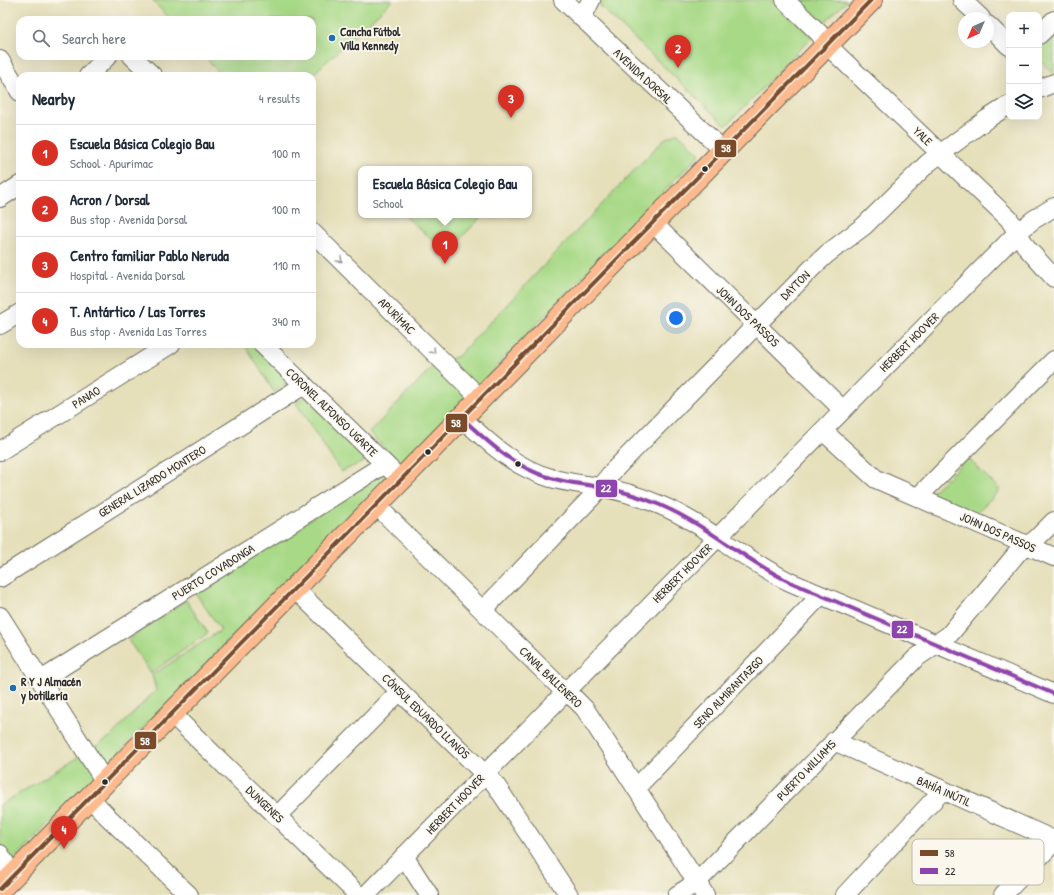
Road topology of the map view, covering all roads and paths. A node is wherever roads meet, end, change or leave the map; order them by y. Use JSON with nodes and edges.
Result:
{"nodes":[{"id":1,"x":563,"y":0,"type":"edge"},
{"id":2,"x":591,"y":0,"type":"edge"},
{"id":3,"x":785,"y":0,"type":"edge"},
{"id":4,"x":871,"y":0,"type":"edge"},
{"id":5,"x":962,"y":0,"type":"edge"},
{"id":6,"x":975,"y":12,"type":"edge"},
{"id":7,"x":582,"y":18,"type":"junction"},
{"id":8,"x":1054,"y":20,"type":"edge"},
{"id":9,"x":994,"y":31,"type":"edge"},
{"id":10,"x":1042,"y":32,"type":"edge"},
{"id":11,"x":1006,"y":43,"type":"edge"},
{"id":12,"x":827,"y":45,"type":"junction"},
{"id":13,"x":104,"y":60,"type":"edge"},
{"id":14,"x":136,"y":60,"type":"edge"},
{"id":15,"x":2,"y":67,"type":"edge"},
{"id":16,"x":92,"y":72,"type":"edge"},
{"id":17,"x":148,"y":72,"type":"edge"},
{"id":18,"x":16,"y":86,"type":"edge"},
{"id":19,"x":1006,"y":107,"type":"edge"},
{"id":20,"x":724,"y":151,"type":"junction"},
{"id":21,"x":941,"y":154,"type":"junction"},
{"id":22,"x":16,"y":188,"type":"edge"},
{"id":23,"x":0,"y":198,"type":"edge"},
{"id":24,"x":1054,"y":207,"type":"edge"},
{"id":25,"x":653,"y":223,"type":"junction"},
{"id":26,"x":1018,"y":232,"type":"junction"},
{"id":27,"x":316,"y":236,"type":"edge"},
{"id":28,"x":1054,"y":278,"type":"edge"},
{"id":29,"x":16,"y":315,"type":"edge"},
{"id":30,"x":0,"y":325,"type":"edge"},
{"id":31,"x":756,"y":325,"type":"junction"},
{"id":32,"x":165,"y":348,"type":"edge"},
{"id":33,"x":266,"y":348,"type":"edge"},
{"id":34,"x":1054,"y":360,"type":"edge"},
{"id":35,"x":304,"y":385,"type":"junction"},
{"id":36,"x":481,"y":398,"type":"junction"},
{"id":37,"x":843,"y":410,"type":"junction"},
{"id":38,"x":462,"y":418,"type":"junction"},
{"id":39,"x":823,"y":430,"type":"junction"},
{"id":40,"x":0,"y":451,"type":"edge"},
{"id":41,"x":385,"y":464,"type":"junction"},
{"id":42,"x":401,"y":480,"type":"junction"},
{"id":43,"x":600,"y":487,"type":"junction"},
{"id":44,"x":918,"y":497,"type":"junction"},
{"id":45,"x":376,"y":505,"type":"junction"},
{"id":46,"x":1054,"y":521,"type":"edge"},
{"id":47,"x":718,"y":537,"type":"junction"},
{"id":48,"x":1027,"y":545,"type":"junction"},
{"id":49,"x":1054,"y":557,"type":"edge"},
{"id":50,"x":0,"y":578,"type":"edge"},
{"id":51,"x":294,"y":589,"type":"junction"},
{"id":52,"x":820,"y":596,"type":"junction"},
{"id":53,"x":483,"y":610,"type":"junction"},
{"id":54,"x":0,"y":616,"type":"edge"},
{"id":55,"x":935,"y":644,"type":"junction"},
{"id":56,"x":41,"y":680,"type":"junction"},
{"id":57,"x":400,"y":692,"type":"junction"},
{"id":58,"x":565,"y":692,"type":"junction"},
{"id":59,"x":1054,"y":694,"type":"edge"},
{"id":60,"x":172,"y":714,"type":"junction"},
{"id":61,"x":834,"y":741,"type":"junction"},
{"id":62,"x":485,"y":774,"type":"junction"},
{"id":63,"x":105,"y":782,"type":"junction"},
{"id":64,"x":636,"y":788,"type":"junction"},
{"id":65,"x":943,"y":790,"type":"junction"},
{"id":66,"x":90,"y":798,"type":"junction"},
{"id":67,"x":276,"y":816,"type":"junction"},
{"id":68,"x":1054,"y":841,"type":"edge"},
{"id":69,"x":1044,"y":852,"type":"edge"},
{"id":70,"x":0,"y":854,"type":"edge"},
{"id":71,"x":404,"y":856,"type":"junction"},
{"id":72,"x":7,"y":882,"type":"edge"},
{"id":73,"x":1012,"y":885,"type":"edge"},
{"id":74,"x":701,"y":888,"type":"edge"},
{"id":75,"x":189,"y":895,"type":"edge"},
{"id":76,"x":358,"y":895,"type":"edge"},
{"id":77,"x":366,"y":895,"type":"edge"},
{"id":78,"x":429,"y":895,"type":"edge"},
{"id":79,"x":569,"y":895,"type":"edge"},
{"id":80,"x":677,"y":895,"type":"edge"},
{"id":81,"x":845,"y":895,"type":"edge"},
{"id":82,"x":1003,"y":895,"type":"edge"}],
"edges":[{"from":1,"to":7,"type":"street","name":"AVENIDA DORSAL"},
{"from":2,"to":7,"type":"street"},
{"from":3,"to":12,"type":"street","name":"YALE"},
{"from":4,"to":12,"type":"main road"},
{"from":5,"to":6,"type":"street"},
{"from":7,"to":20,"type":"street","name":"AVENIDA DORSAL"},
{"from":8,"to":10,"type":"street"},
{"from":9,"to":11,"type":"street"},
{"from":12,"to":20,"type":"main road"},
{"from":12,"to":21,"type":"street","name":"YALE"},
{"from":13,"to":16,"type":"street"},
{"from":14,"to":17,"type":"street"},
{"from":15,"to":18,"type":"street"},
{"from":19,"to":21,"type":"street","name":"DAYTON"},
{"from":20,"to":25,"type":"main road"},
{"from":21,"to":26,"type":"street","name":"YALE"},
{"from":21,"to":31,"type":"street","name":"DAYTON"},
{"from":22,"to":23,"type":"street"},
{"from":24,"to":26,"type":"street","name":"HERBERT HOOVER"},
{"from":25,"to":31,"type":"street","name":"JOHN DOS PASSOS"},
{"from":25,"to":36,"type":"main road"},
{"from":26,"to":28,"type":"street","name":"YALE"},
{"from":26,"to":37,"type":"street","name":"HERBERT HOOVER"},
{"from":27,"to":36,"type":"street","name":"APURÍMAC","one_way":true},
{"from":29,"to":30,"type":"street"},
{"from":31,"to":37,"type":"street","name":"JOHN DOS PASSOS"},
{"from":31,"to":43,"type":"street","name":"DAYTON"},
{"from":32,"to":40,"type":"street","name":"PANAO"},
{"from":33,"to":35,"type":"street","name":"CORONEL ALFONSO UGARTE"},
{"from":34,"to":44,"type":"street"},
{"from":35,"to":41,"type":"street","name":"CORONEL ALFONSO UGARTE"},
{"from":35,"to":50,"type":"street","name":"GENERAL LIZARDO MONTERO"},
{"from":36,"to":38,"type":"main road"},
{"from":37,"to":39,"type":"street","name":"HERBERT HOOVER"},
{"from":38,"to":42,"type":"main road"},
{"from":38,"to":43,"type":"street"},
{"from":39,"to":44,"type":"street","name":"JOHN DOS PASSOS"},
{"from":39,"to":47,"type":"street","name":"HERBERT HOOVER"},
{"from":41,"to":42,"type":"street","name":"CORONEL ALFONSO UGARTE"},
{"from":41,"to":56,"type":"street","name":"PUERTO COVADONGA"},
{"from":42,"to":45,"type":"main road"},
{"from":43,"to":47,"type":"street"},
{"from":43,"to":53,"type":"street","name":"DAYTON"},
{"from":44,"to":48,"type":"street","name":"JOHN DOS PASSOS"},
{"from":45,"to":51,"type":"main road"},
{"from":45,"to":53,"type":"street","name":"CANAL BALLENERO"},
{"from":46,"to":48,"type":"street","name":"PUERTO WILLIAMS"},
{"from":47,"to":52,"type":"street"},
{"from":47,"to":58,"type":"street","name":"HERBERT HOOVER"},
{"from":48,"to":49,"type":"street","name":"JOHN DOS PASSOS"},
{"from":48,"to":55,"type":"street","name":"PUERTO WILLIAMS"},
{"from":51,"to":57,"type":"street","name":"CÓNSUL EDUARDO LLANOS"},
{"from":51,"to":60,"type":"main road"},
{"from":52,"to":55,"type":"street"},
{"from":52,"to":64,"type":"street","name":"SENO ALMIRANTAZGO"},
{"from":53,"to":58,"type":"street","name":"CANAL BALLENERO"},
{"from":54,"to":56,"type":"street"},
{"from":55,"to":59,"type":"street"},
{"from":55,"to":61,"type":"street","name":"PUERTO WILLIAMS"},
{"from":56,"to":63,"type":"street"},
{"from":57,"to":62,"type":"street","name":"CÓNSUL EDUARDO LLANOS"},
{"from":57,"to":67,"type":"street"},
{"from":58,"to":62,"type":"street","name":"HERBERT HOOVER"},
{"from":58,"to":64,"type":"street","name":"CANAL BALLENERO"},
{"from":60,"to":63,"type":"main road"},
{"from":60,"to":67,"type":"street","name":"DUNGENES"},
{"from":61,"to":65,"type":"street","name":"BAHÍA INÚTIL"},
{"from":61,"to":74,"type":"street","name":"PUERTO WILLIAMS"},
{"from":62,"to":71,"type":"street","name":"HERBERT HOOVER"},
{"from":62,"to":79,"type":"street","name":"CÓNSUL EDUARDO LLANOS"},
{"from":63,"to":66,"type":"main road"},
{"from":64,"to":74,"type":"street","name":"CANAL BALLENERO"},
{"from":65,"to":68,"type":"street","name":"BAHÍA INÚTIL"},
{"from":65,"to":81,"type":"street"},
{"from":66,"to":72,"type":"main road"},
{"from":66,"to":75,"type":"street"},
{"from":67,"to":76,"type":"street","name":"DUNGENES"},
{"from":68,"to":69,"type":"street"},
{"from":70,"to":72,"type":"street"},
{"from":71,"to":77,"type":"street","name":"HERBERT HOOVER"},
{"from":71,"to":78,"type":"street"},
{"from":73,"to":82,"type":"street"},
{"from":74,"to":80,"type":"street","name":"PUERTO WILLIAMS"}]}
